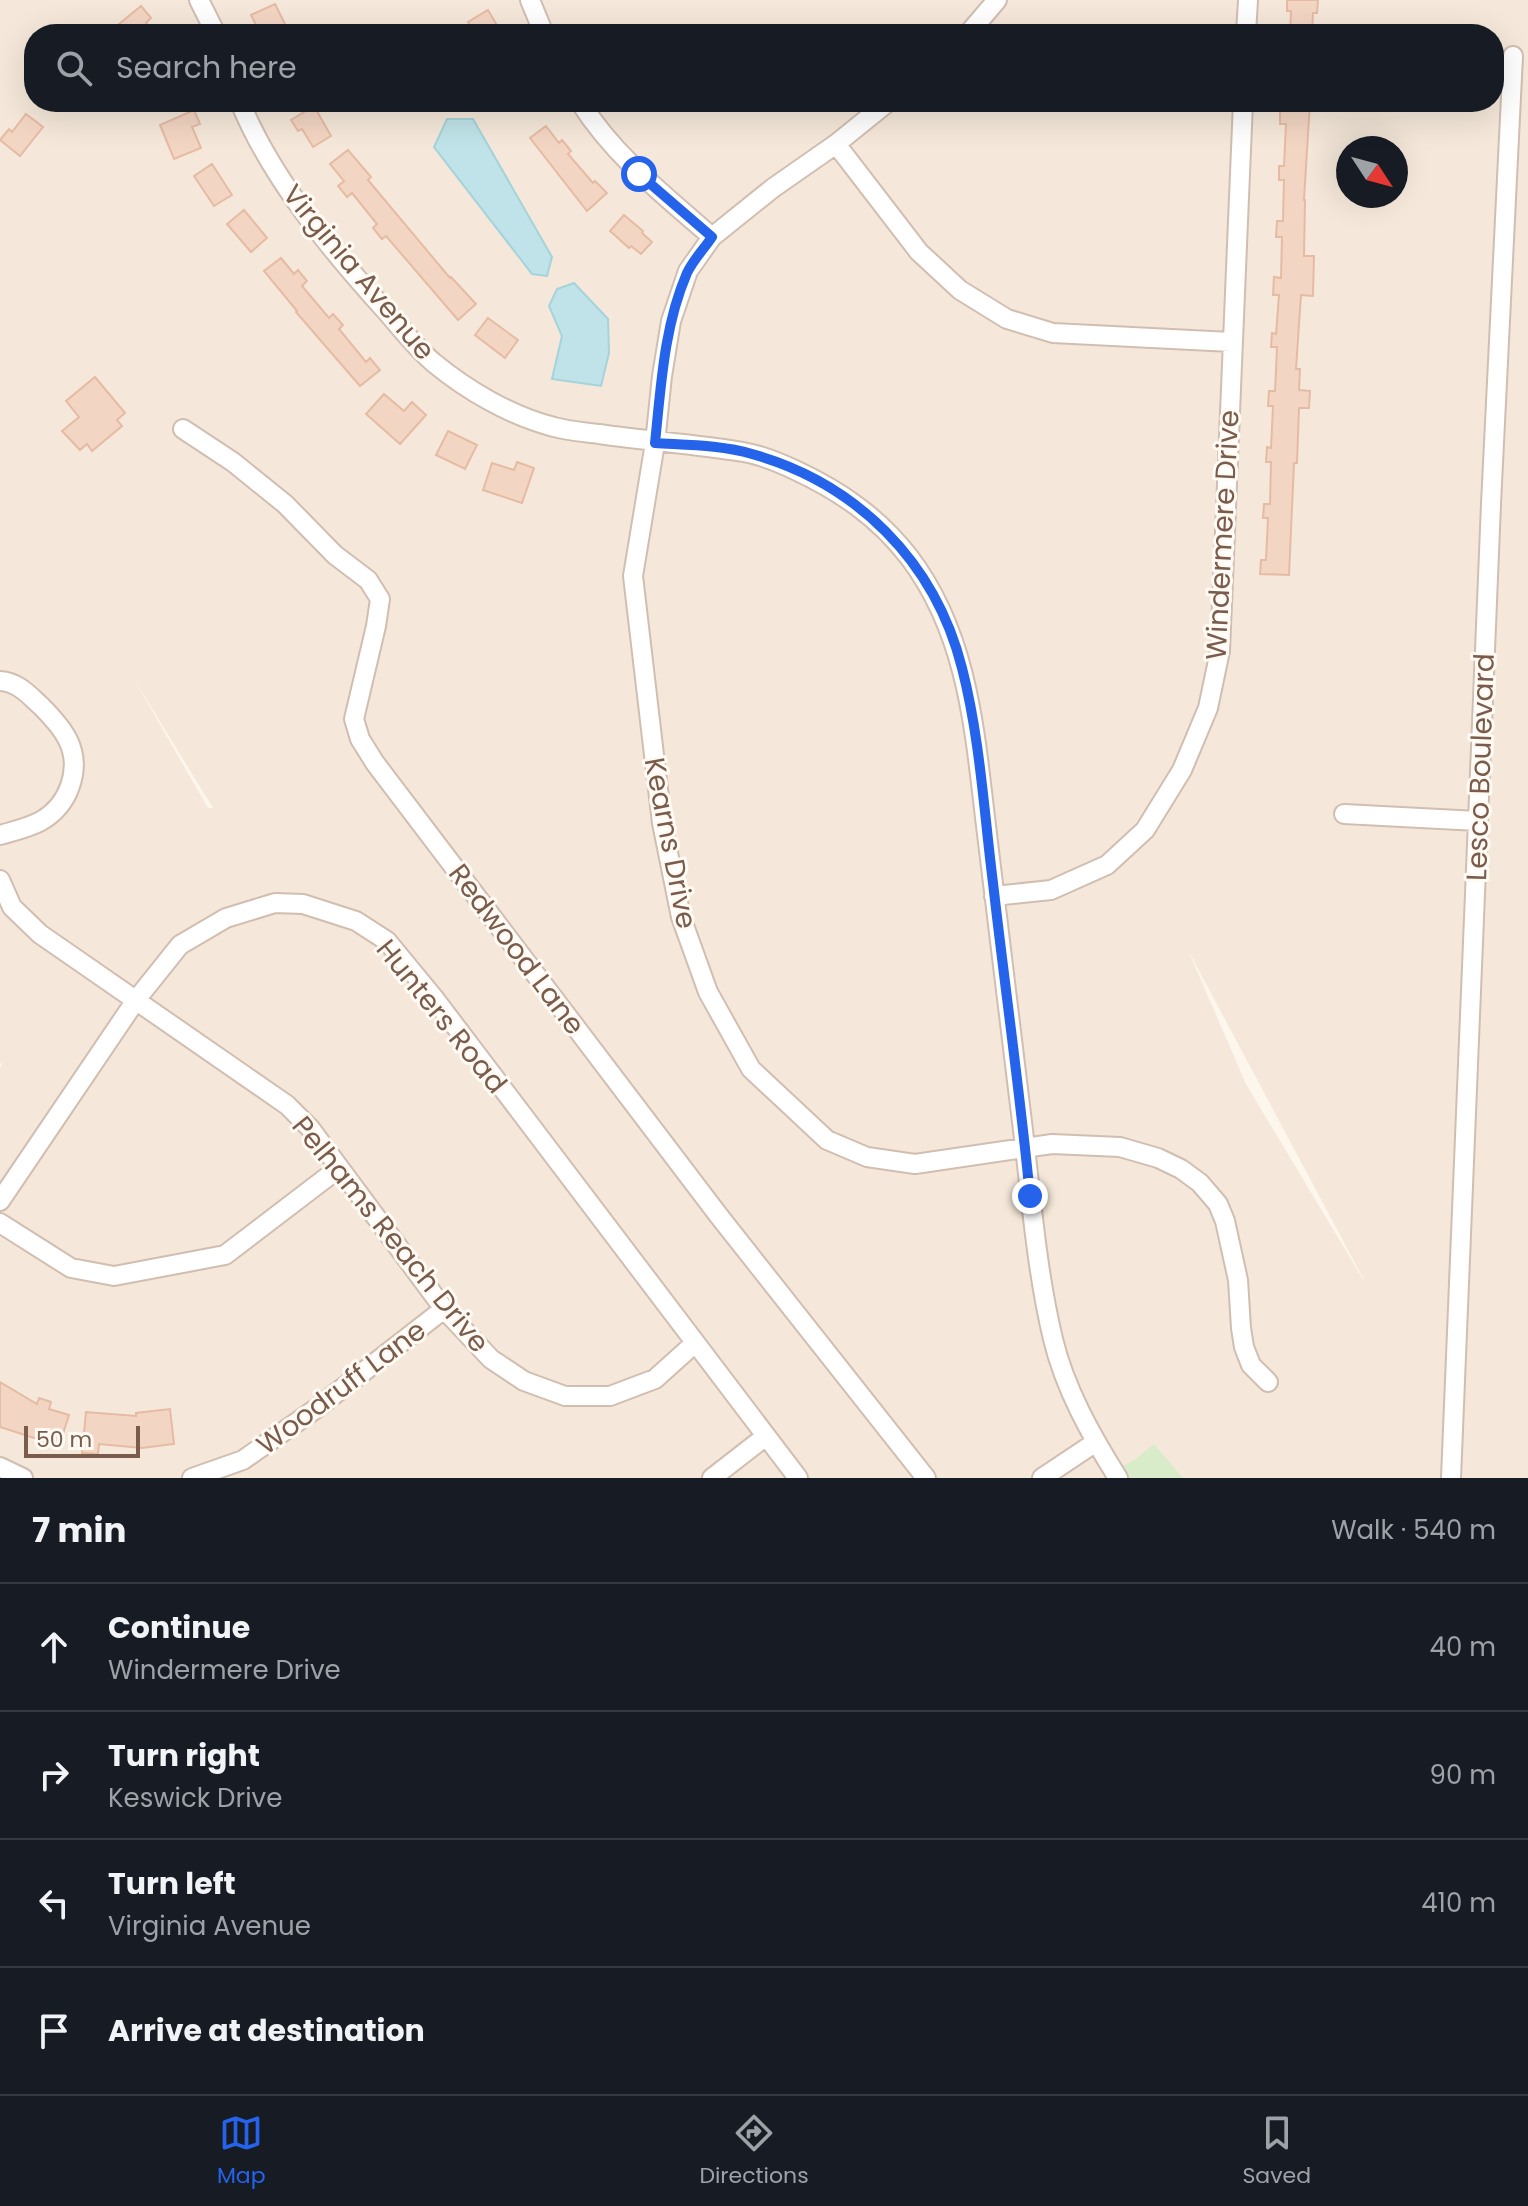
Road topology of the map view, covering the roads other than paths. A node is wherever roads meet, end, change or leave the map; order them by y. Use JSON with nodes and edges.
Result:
{"nodes":[{"id":1,"x":199,"y":0,"type":"edge"},
{"id":2,"x":530,"y":0,"type":"edge"},
{"id":3,"x":997,"y":0,"type":"edge"},
{"id":4,"x":1248,"y":0,"type":"edge"},
{"id":5,"x":211,"y":24,"type":"edge"},
{"id":6,"x":540,"y":24,"type":"edge"},
{"id":7,"x":977,"y":24,"type":"edge"},
{"id":8,"x":1247,"y":24,"type":"edge"},
{"id":9,"x":1513,"y":56,"type":"dead end"},
{"id":10,"x":245,"y":112,"type":"edge"},
{"id":11,"x":586,"y":112,"type":"edge"},
{"id":12,"x":876,"y":112,"type":"edge"},
{"id":13,"x":1242,"y":112,"type":"edge"},
{"id":14,"x":836,"y":144,"type":"junction"},
{"id":15,"x":712,"y":237,"type":"junction"},
{"id":16,"x":1231,"y":342,"type":"junction"},
{"id":17,"x":183,"y":429,"type":"dead end"},
{"id":18,"x":655,"y":443,"type":"junction"},
{"id":19,"x":0,"y":681,"type":"edge"},
{"id":20,"x":1344,"y":814,"type":"dead end"},
{"id":21,"x":1478,"y":821,"type":"junction"},
{"id":22,"x":0,"y":835,"type":"edge"},
{"id":23,"x":0,"y":880,"type":"edge"},
{"id":24,"x":994,"y":896,"type":"junction"},
{"id":25,"x":136,"y":1000,"type":"junction"},
{"id":26,"x":1026,"y":1147,"type":"junction"},
{"id":27,"x":339,"y":1168,"type":"junction"},
{"id":28,"x":0,"y":1201,"type":"edge"},
{"id":29,"x":0,"y":1223,"type":"edge"},
{"id":30,"x":444,"y":1309,"type":"junction"},
{"id":31,"x":695,"y":1343,"type":"junction"},
{"id":32,"x":1268,"y":1382,"type":"dead end"},
{"id":33,"x":766,"y":1436,"type":"junction"},
{"id":34,"x":1096,"y":1442,"type":"junction"},
{"id":35,"x":0,"y":1467,"type":"edge"},
{"id":36,"x":23,"y":1478,"type":"edge"},
{"id":37,"x":192,"y":1478,"type":"edge"},
{"id":38,"x":712,"y":1478,"type":"edge"},
{"id":39,"x":798,"y":1478,"type":"edge"},
{"id":40,"x":926,"y":1478,"type":"edge"},
{"id":41,"x":1042,"y":1478,"type":"edge"},
{"id":42,"x":1118,"y":1478,"type":"edge"},
{"id":43,"x":1451,"y":1478,"type":"edge"}],
"edges":[{"from":1,"to":5,"type":"street"},
{"from":2,"to":6,"type":"street"},
{"from":3,"to":7,"type":"street"},
{"from":4,"to":8,"type":"street"},
{"from":9,"to":21,"type":"street","name":"Lesco Boulevard"},
{"from":10,"to":18,"type":"street","name":"Virginia Avenue"},
{"from":11,"to":15,"type":"street"},
{"from":12,"to":14,"type":"street","name":"Kearns Drive"},
{"from":13,"to":16,"type":"street","name":"Windermere Drive"},
{"from":14,"to":15,"type":"street","name":"Kearns Drive"},
{"from":14,"to":16,"type":"street"},
{"from":15,"to":18,"type":"street","name":"Kearns Drive"},
{"from":16,"to":24,"type":"street","name":"Windermere Drive"},
{"from":17,"to":40,"type":"street","name":"Redwood Lane"},
{"from":18,"to":24,"type":"street","name":"Virginia Avenue"},
{"from":18,"to":26,"type":"street","name":"Kearns Drive"},
{"from":19,"to":22,"type":"street"},
{"from":20,"to":21,"type":"street"},
{"from":21,"to":43,"type":"street","name":"Lesco Boulevard"},
{"from":23,"to":25,"type":"street","name":"Pelhams Reach Drive"},
{"from":24,"to":26,"type":"street","name":"Virginia Avenue"},
{"from":25,"to":27,"type":"street","name":"Pelhams Reach Drive"},
{"from":25,"to":28,"type":"street","name":"Hunters Road"},
{"from":25,"to":31,"type":"street","name":"Hunters Road"},
{"from":26,"to":32,"type":"street","name":"Kearns Drive"},
{"from":26,"to":34,"type":"street","name":"Virginia Avenue"},
{"from":27,"to":29,"type":"street"},
{"from":27,"to":30,"type":"street","name":"Pelhams Reach Drive"},
{"from":30,"to":31,"type":"street","name":"Pelhams Reach Drive"},
{"from":30,"to":37,"type":"street","name":"Woodruff Lane"},
{"from":31,"to":33,"type":"street","name":"Hunters Road"},
{"from":33,"to":38,"type":"street"},
{"from":33,"to":39,"type":"street","name":"Hunters Road"},
{"from":34,"to":41,"type":"street"},
{"from":34,"to":42,"type":"street","name":"Virginia Avenue"},
{"from":35,"to":36,"type":"street"}]}
